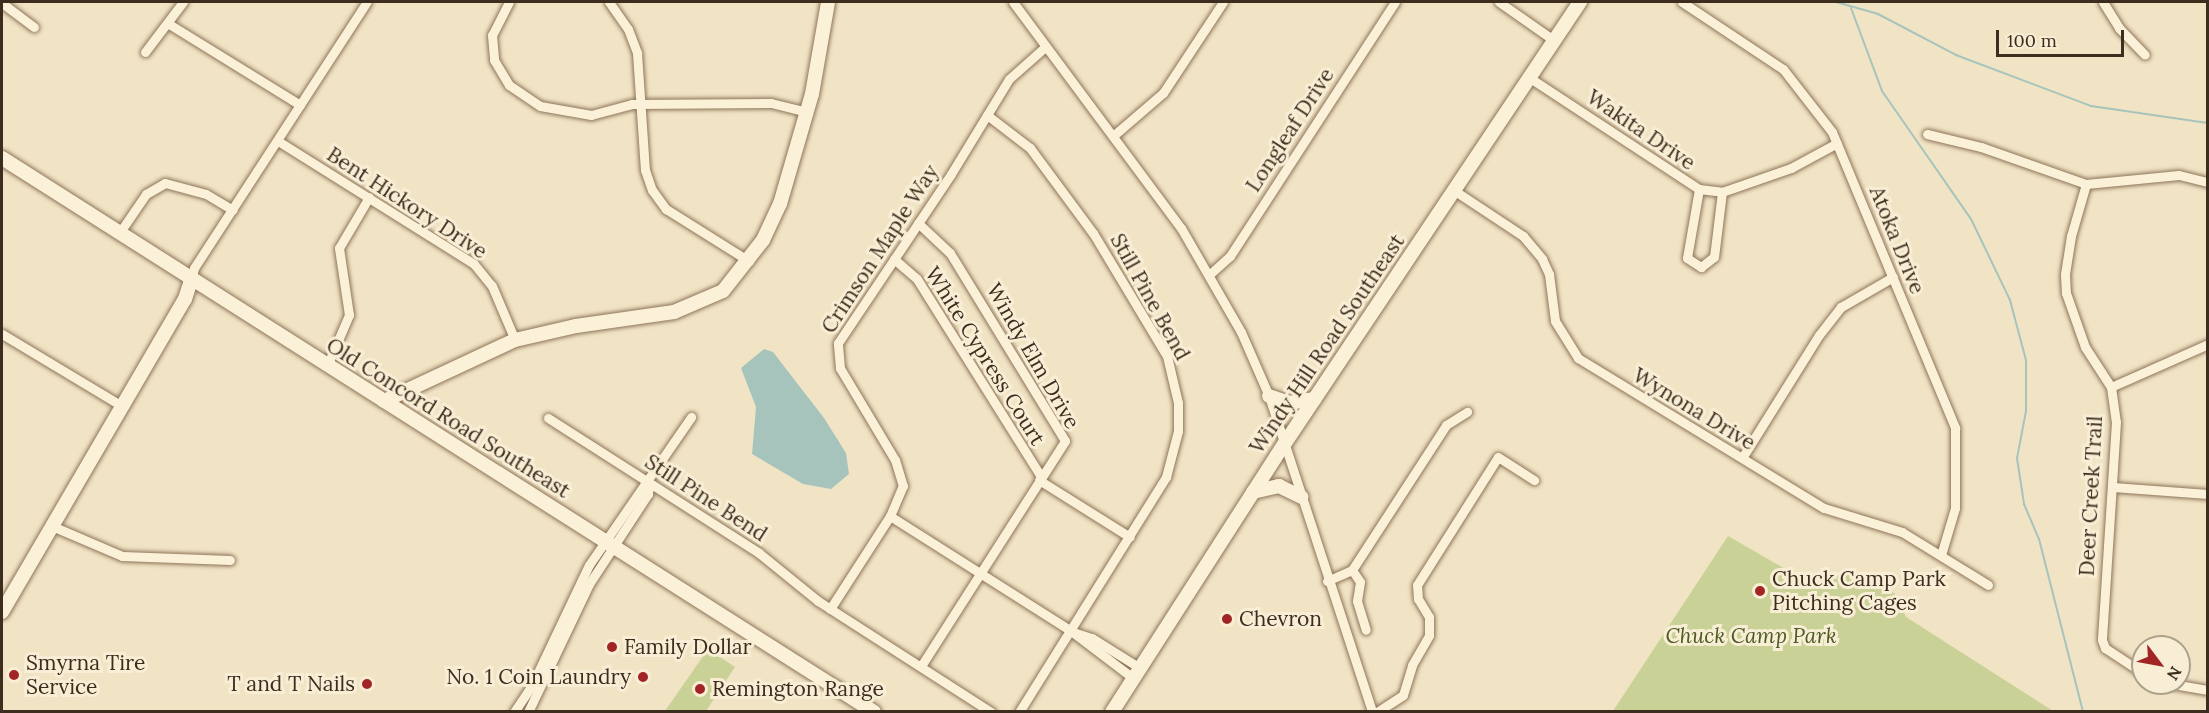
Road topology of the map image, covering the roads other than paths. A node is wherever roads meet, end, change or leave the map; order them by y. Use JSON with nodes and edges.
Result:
{"nodes":[{"id":1,"x":183,"y":2,"type":"edge"},
{"id":2,"x":367,"y":2,"type":"edge"},
{"id":3,"x":509,"y":2,"type":"edge"},
{"id":4,"x":609,"y":2,"type":"edge"},
{"id":5,"x":828,"y":2,"type":"edge"},
{"id":6,"x":1013,"y":2,"type":"edge"},
{"id":7,"x":1222,"y":2,"type":"edge"},
{"id":8,"x":1395,"y":2,"type":"edge"},
{"id":9,"x":1499,"y":2,"type":"edge"},
{"id":10,"x":1580,"y":2,"type":"edge"},
{"id":11,"x":1682,"y":2,"type":"edge"},
{"id":12,"x":2103,"y":2,"type":"edge"},
{"id":13,"x":2,"y":3,"type":"edge"},
{"id":14,"x":169,"y":24,"type":"junction"},
{"id":15,"x":34,"y":27,"type":"dead end"},
{"id":16,"x":1555,"y":41,"type":"junction"},
{"id":17,"x":1045,"y":46,"type":"junction"},
{"id":18,"x":145,"y":52,"type":"dead end"},
{"id":19,"x":2145,"y":55,"type":"dead end"},
{"id":20,"x":1530,"y":78,"type":"junction"},
{"id":21,"x":300,"y":105,"type":"junction"},
{"id":22,"x":642,"y":106,"type":"junction"},
{"id":23,"x":807,"y":112,"type":"junction"},
{"id":24,"x":987,"y":115,"type":"junction"},
{"id":25,"x":1928,"y":134,"type":"dead end"},
{"id":26,"x":1113,"y":136,"type":"junction"},
{"id":27,"x":278,"y":141,"type":"junction"},
{"id":28,"x":1838,"y":143,"type":"junction"},
{"id":29,"x":2,"y":158,"type":"edge"},
{"id":30,"x":2208,"y":182,"type":"edge"},
{"id":31,"x":2086,"y":184,"type":"junction"},
{"id":32,"x":1699,"y":189,"type":"junction"},
{"id":33,"x":1455,"y":191,"type":"junction"},
{"id":34,"x":1722,"y":192,"type":"junction"},
{"id":35,"x":369,"y":197,"type":"junction"},
{"id":36,"x":233,"y":210,"type":"junction"},
{"id":37,"x":918,"y":223,"type":"junction"},
{"id":38,"x":120,"y":232,"type":"junction"},
{"id":39,"x":894,"y":259,"type":"junction"},
{"id":40,"x":749,"y":261,"type":"junction"},
{"id":41,"x":1210,"y":274,"type":"junction"},
{"id":42,"x":1893,"y":277,"type":"junction"},
{"id":43,"x":191,"y":280,"type":"junction"},
{"id":44,"x":2,"y":334,"type":"edge"},
{"id":45,"x":515,"y":340,"type":"junction"},
{"id":46,"x":2208,"y":344,"type":"edge"},
{"id":47,"x":327,"y":366,"type":"junction"},
{"id":48,"x":2111,"y":387,"type":"junction"},
{"id":49,"x":1269,"y":396,"type":"junction"},
{"id":50,"x":1315,"y":399,"type":"junction"},
{"id":51,"x":384,"y":401,"type":"junction"},
{"id":52,"x":122,"y":406,"type":"junction"},
{"id":53,"x":1467,"y":412,"type":"dead end"},
{"id":54,"x":691,"y":417,"type":"dead end"},
{"id":55,"x":548,"y":418,"type":"dead end"},
{"id":56,"x":1285,"y":443,"type":"junction"},
{"id":57,"x":1742,"y":458,"type":"junction"},
{"id":58,"x":1040,"y":479,"type":"junction"},
{"id":59,"x":1534,"y":480,"type":"dead end"},
{"id":60,"x":649,"y":483,"type":"junction"},
{"id":61,"x":2113,"y":488,"type":"junction"},
{"id":62,"x":1254,"y":492,"type":"junction"},
{"id":63,"x":2208,"y":494,"type":"edge"},
{"id":64,"x":1302,"y":497,"type":"junction"},
{"id":65,"x":890,"y":516,"type":"junction"},
{"id":66,"x":52,"y":526,"type":"junction"},
{"id":67,"x":1130,"y":537,"type":"junction"},
{"id":68,"x":609,"y":544,"type":"junction"},
{"id":69,"x":1941,"y":555,"type":"junction"},
{"id":70,"x":230,"y":560,"type":"dead end"},
{"id":71,"x":1352,"y":570,"type":"junction"},
{"id":72,"x":980,"y":573,"type":"junction"},
{"id":73,"x":1327,"y":580,"type":"junction"},
{"id":74,"x":1988,"y":585,"type":"dead end"},
{"id":75,"x":830,"y":609,"type":"junction"},
{"id":76,"x":2,"y":612,"type":"edge"},
{"id":77,"x":1366,"y":630,"type":"dead end"},
{"id":78,"x":1071,"y":631,"type":"junction"},
{"id":79,"x":2131,"y":665,"type":"edge"},
{"id":80,"x":921,"y":666,"type":"junction"},
{"id":81,"x":1137,"y":673,"type":"junction"},
{"id":82,"x":2191,"y":687,"type":"edge"},
{"id":83,"x":2208,"y":690,"type":"edge"},
{"id":84,"x":514,"y":711,"type":"edge"},
{"id":85,"x":528,"y":711,"type":"edge"},
{"id":86,"x":874,"y":711,"type":"edge"},
{"id":87,"x":991,"y":711,"type":"edge"},
{"id":88,"x":1019,"y":711,"type":"edge"},
{"id":89,"x":1112,"y":711,"type":"edge"},
{"id":90,"x":1372,"y":711,"type":"edge"},
{"id":91,"x":1377,"y":711,"type":"edge"}],
"edges":[{"from":1,"to":14,"type":"street"},
{"from":2,"to":21,"type":"street"},
{"from":3,"to":22,"type":"street"},
{"from":4,"to":22,"type":"street"},
{"from":5,"to":23,"type":"street"},
{"from":6,"to":17,"type":"street"},
{"from":7,"to":26,"type":"street"},
{"from":8,"to":41,"type":"street","name":"Longleaf Drive"},
{"from":9,"to":16,"type":"street"},
{"from":10,"to":16,"type":"street","name":"Windy Hill Road Southeast"},
{"from":11,"to":28,"type":"street","name":"Atoka Drive"},
{"from":12,"to":19,"type":"street"},
{"from":13,"to":15,"type":"street"},
{"from":14,"to":18,"type":"street"},
{"from":14,"to":21,"type":"street"},
{"from":16,"to":20,"type":"street","name":"Windy Hill Road Southeast"},
{"from":17,"to":24,"type":"street","name":"Crimson Maple Way"},
{"from":17,"to":26,"type":"street"},
{"from":20,"to":32,"type":"street","name":"Wakita Drive"},
{"from":20,"to":33,"type":"street","name":"Windy Hill Road Southeast"},
{"from":21,"to":27,"type":"street"},
{"from":22,"to":23,"type":"street"},
{"from":22,"to":40,"type":"street"},
{"from":23,"to":40,"type":"street"},
{"from":24,"to":37,"type":"street","name":"Crimson Maple Way"},
{"from":24,"to":67,"type":"street","name":"Still Pine Bend"},
{"from":25,"to":31,"type":"street"},
{"from":26,"to":41,"type":"street"},
{"from":27,"to":35,"type":"street","name":"Bent Hickory Drive"},
{"from":27,"to":36,"type":"street"},
{"from":28,"to":34,"type":"street","name":"Wakita Drive"},
{"from":28,"to":42,"type":"street","name":"Atoka Drive"},
{"from":29,"to":38,"type":"street","name":"Old Concord Road Southeast"},
{"from":30,"to":31,"type":"street"},
{"from":31,"to":48,"type":"street","name":"Deer Creek Trail"},
{"from":32,"to":34,"type":"street","name":"Wakita Drive"},
{"from":32,"to":34,"type":"street"},
{"from":33,"to":50,"type":"street","name":"Windy Hill Road Southeast"},
{"from":33,"to":57,"type":"street","name":"Wynona Drive"},
{"from":35,"to":45,"type":"street","name":"Bent Hickory Drive"},
{"from":35,"to":47,"type":"street"},
{"from":36,"to":38,"type":"street"},
{"from":36,"to":43,"type":"street"},
{"from":37,"to":39,"type":"street","name":"Crimson Maple Way"},
{"from":37,"to":58,"type":"street","name":"Windy Elm Drive"},
{"from":38,"to":43,"type":"street","name":"Old Concord Road Southeast"},
{"from":39,"to":58,"type":"street","name":"White Cypress Court"},
{"from":39,"to":65,"type":"street","name":"Crimson Maple Way"},
{"from":40,"to":45,"type":"street"},
{"from":41,"to":49,"type":"street"},
{"from":42,"to":57,"type":"street"},
{"from":42,"to":69,"type":"street","name":"Atoka Drive"},
{"from":43,"to":47,"type":"street","name":"Old Concord Road Southeast"},
{"from":43,"to":52,"type":"street"},
{"from":44,"to":52,"type":"street"},
{"from":45,"to":51,"type":"street"},
{"from":46,"to":48,"type":"street"},
{"from":47,"to":51,"type":"street","name":"Old Concord Road Southeast"},
{"from":48,"to":61,"type":"street","name":"Deer Creek Trail"},
{"from":49,"to":50,"type":"street"},
{"from":49,"to":56,"type":"street"},
{"from":50,"to":56,"type":"street","name":"Windy Hill Road Southeast"},
{"from":51,"to":68,"type":"street","name":"Old Concord Road Southeast"},
{"from":52,"to":66,"type":"street"},
{"from":53,"to":71,"type":"street"},
{"from":54,"to":60,"type":"street"},
{"from":55,"to":60,"type":"street","name":"Still Pine Bend"},
{"from":56,"to":62,"type":"street","name":"Windy Hill Road Southeast"},
{"from":56,"to":64,"type":"street"},
{"from":57,"to":69,"type":"street","name":"Wynona Drive"},
{"from":58,"to":67,"type":"street"},
{"from":58,"to":72,"type":"street","name":"Windy Elm Drive"},
{"from":59,"to":91,"type":"street"},
{"from":60,"to":68,"type":"street"},
{"from":60,"to":75,"type":"street","name":"Still Pine Bend"},
{"from":61,"to":63,"type":"street"},
{"from":61,"to":79,"type":"street","name":"Deer Creek Trail"},
{"from":62,"to":64,"type":"street"},
{"from":62,"to":81,"type":"street","name":"Windy Hill Road Southeast"},
{"from":64,"to":73,"type":"street"},
{"from":65,"to":72,"type":"street"},
{"from":65,"to":75,"type":"street","name":"Crimson Maple Way"},
{"from":66,"to":70,"type":"street"},
{"from":66,"to":76,"type":"street"},
{"from":67,"to":78,"type":"street","name":"Still Pine Bend"},
{"from":68,"to":84,"type":"street"},
{"from":68,"to":85,"type":"street"},
{"from":68,"to":86,"type":"street","name":"Old Concord Road Southeast"},
{"from":69,"to":74,"type":"street","name":"Wynona Drive"},
{"from":71,"to":73,"type":"street"},
{"from":71,"to":77,"type":"street"},
{"from":72,"to":78,"type":"street"},
{"from":72,"to":80,"type":"street","name":"Windy Elm Drive"},
{"from":73,"to":90,"type":"street"},
{"from":75,"to":80,"type":"street","name":"Still Pine Bend"},
{"from":78,"to":81,"type":"street"},
{"from":78,"to":88,"type":"street","name":"Still Pine Bend"},
{"from":80,"to":87,"type":"street","name":"Still Pine Bend"},
{"from":81,"to":89,"type":"street","name":"Windy Hill Road Southeast"},
{"from":82,"to":83,"type":"street"}]}
